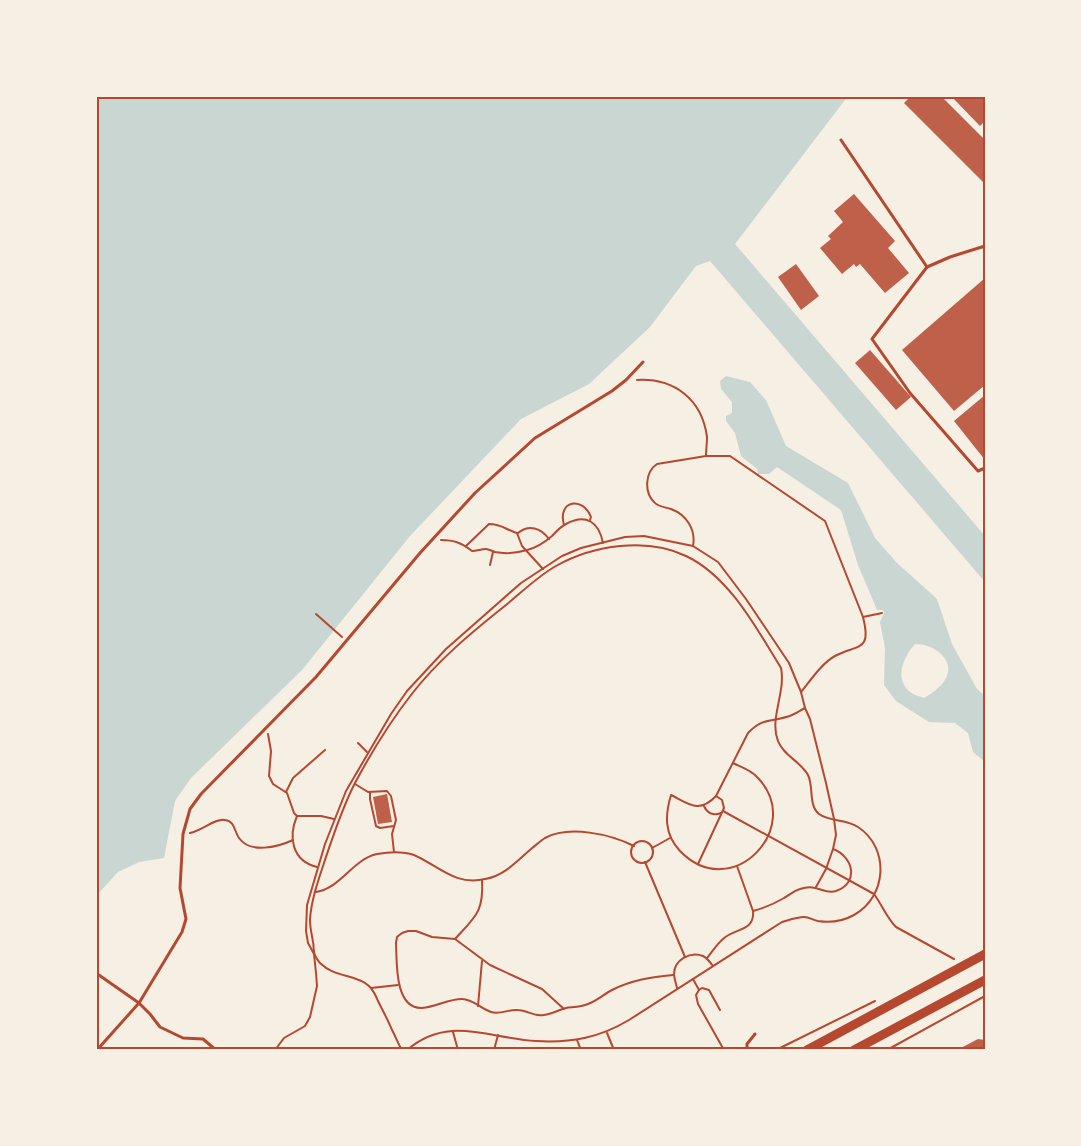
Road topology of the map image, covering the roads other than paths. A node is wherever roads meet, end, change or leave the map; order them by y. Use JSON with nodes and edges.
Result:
{"nodes":[{"id":1,"x":841,"y":140,"type":"dead end"},
{"id":2,"x":985,"y":246,"type":"edge"},
{"id":3,"x":927,"y":267,"type":"junction"},
{"id":4,"x":643,"y":362,"type":"dead end"},
{"id":5,"x":985,"y":468,"type":"edge"},
{"id":6,"x":985,"y":954,"type":"edge"},
{"id":7,"x":96,"y":973,"type":"edge"},
{"id":8,"x":985,"y":980,"type":"edge"},
{"id":9,"x":139,"y":1003,"type":"junction"},
{"id":10,"x":755,"y":1034,"type":"dead end"},
{"id":11,"x":97,"y":1050,"type":"edge"},
{"id":12,"x":216,"y":1050,"type":"edge"},
{"id":13,"x":747,"y":1050,"type":"edge"},
{"id":14,"x":807,"y":1050,"type":"edge"},
{"id":15,"x":854,"y":1050,"type":"edge"}],
"edges":[{"from":1,"to":3,"type":"lane"},
{"from":2,"to":3,"type":"lane"},
{"from":3,"to":5,"type":"lane"},
{"from":4,"to":9,"type":"lane"},
{"from":6,"to":14,"type":"highway"},
{"from":7,"to":9,"type":"lane"},
{"from":8,"to":15,"type":"highway"},
{"from":9,"to":11,"type":"lane"},
{"from":9,"to":12,"type":"lane"},
{"from":10,"to":13,"type":"lane"}]}
